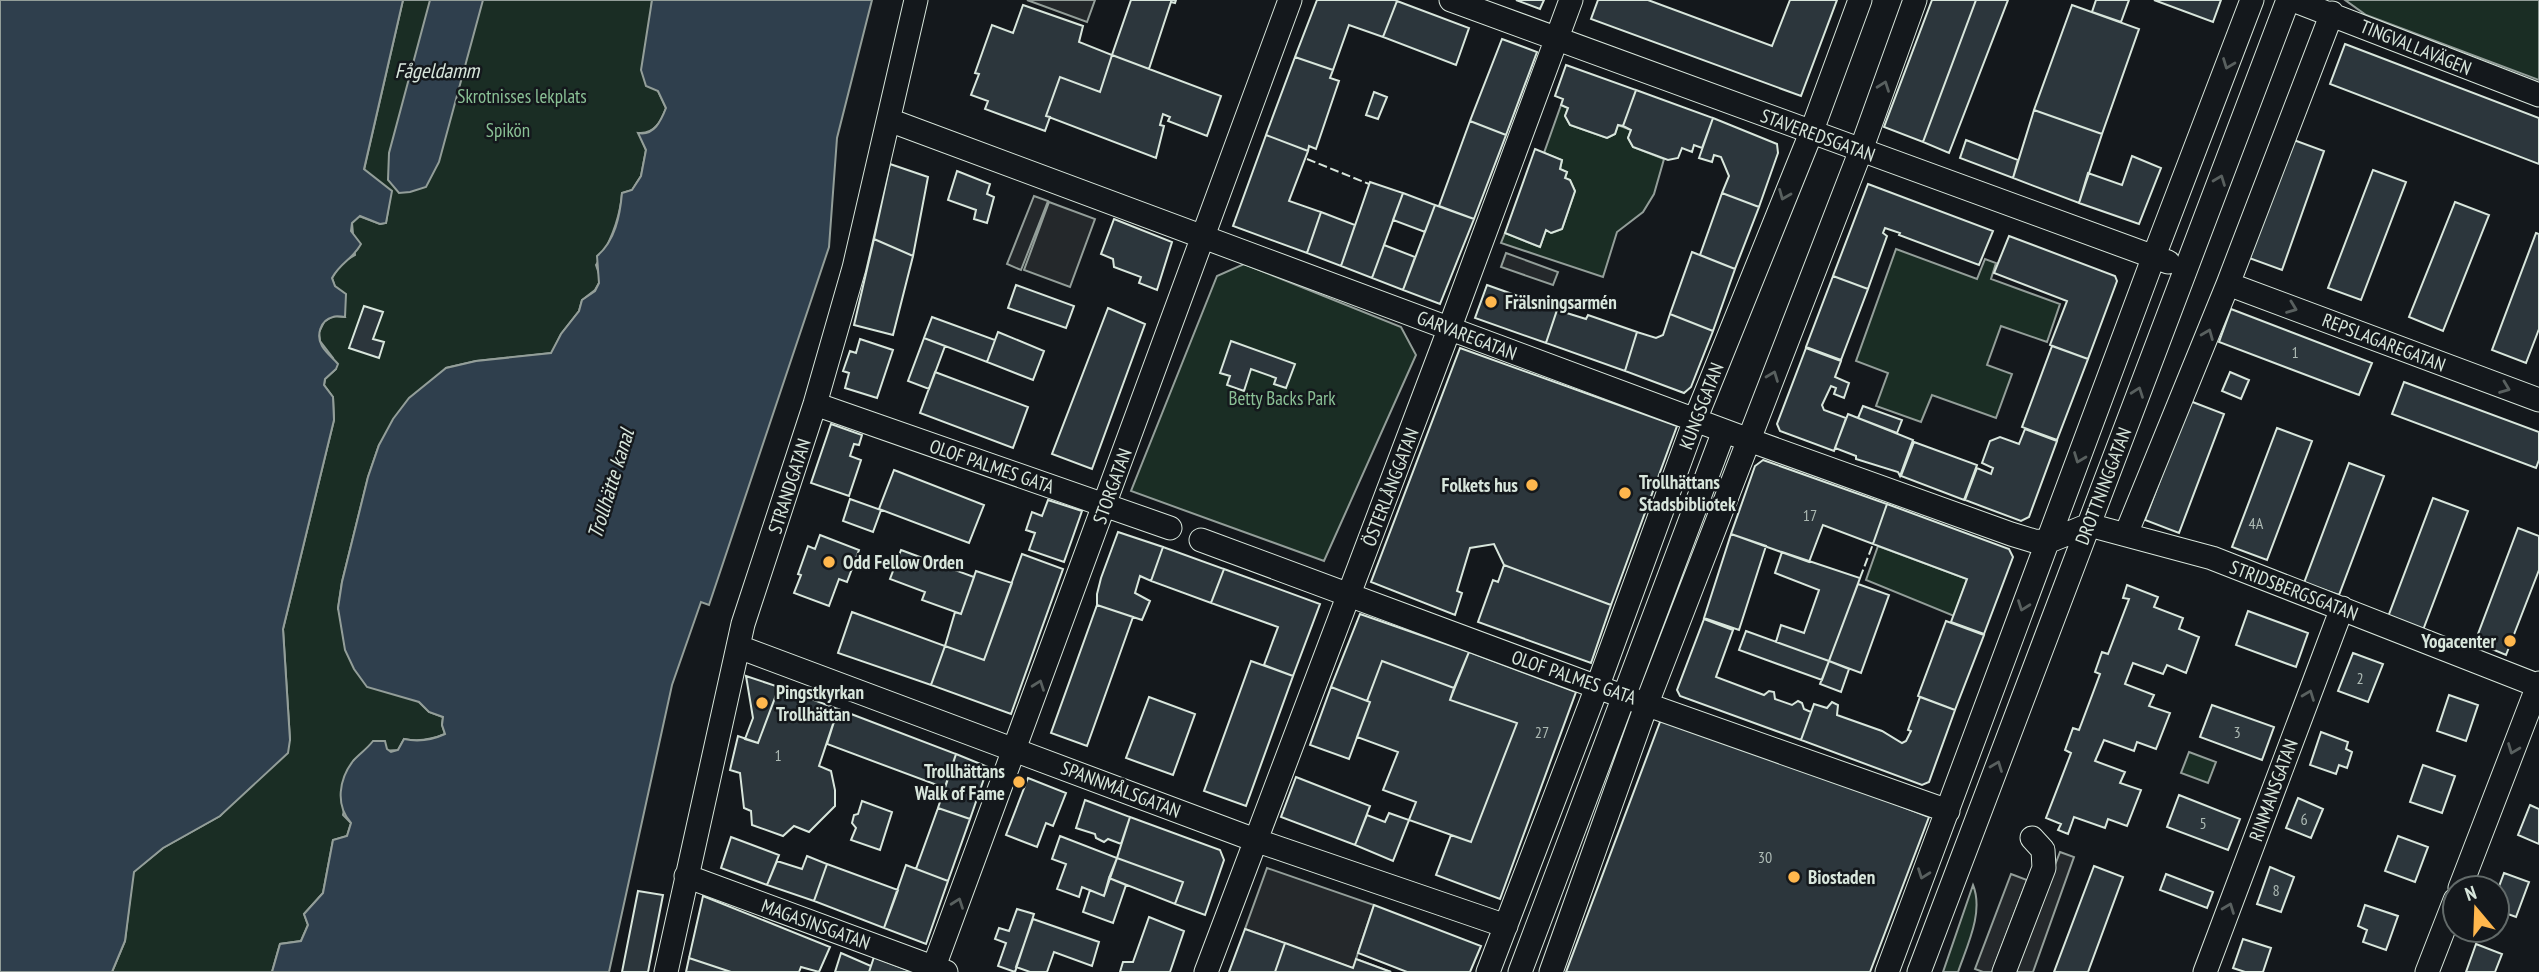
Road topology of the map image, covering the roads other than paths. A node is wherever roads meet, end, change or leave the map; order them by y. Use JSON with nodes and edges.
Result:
{"nodes":[{"id":1,"x":916,"y":0,"type":"edge"},
{"id":2,"x":1290,"y":0,"type":"edge"},
{"id":3,"x":1451,"y":0,"type":"edge"},
{"id":4,"x":1571,"y":0,"type":"edge"},
{"id":5,"x":1860,"y":0,"type":"edge"},
{"id":6,"x":1915,"y":0,"type":"edge"},
{"id":7,"x":2252,"y":0,"type":"edge"},
{"id":8,"x":2291,"y":0,"type":"edge"},
{"id":9,"x":2332,"y":13,"type":"junction"},
{"id":10,"x":1556,"y":38,"type":"junction"},
{"id":11,"x":2539,"y":95,"type":"edge"},
{"id":12,"x":888,"y":120,"type":"junction"},
{"id":13,"x":1811,"y":133,"type":"junction"},
{"id":14,"x":1861,"y":150,"type":"junction"},
{"id":15,"x":1202,"y":236,"type":"junction"},
{"id":16,"x":2154,"y":256,"type":"junction"},
{"id":17,"x":2185,"y":268,"type":"junction"},
{"id":18,"x":2228,"y":284,"type":"junction"},
{"id":19,"x":1449,"y":329,"type":"junction"},
{"id":20,"x":2539,"y":400,"type":"edge"},
{"id":21,"x":816,"y":404,"type":"junction"},
{"id":22,"x":1695,"y":419,"type":"junction"},
{"id":23,"x":1724,"y":430,"type":"junction"},
{"id":24,"x":1749,"y":440,"type":"junction"},
{"id":25,"x":1106,"y":505,"type":"junction"},
{"id":26,"x":2089,"y":525,"type":"junction"},
{"id":27,"x":1170,"y":528,"type":"dead end"},
{"id":28,"x":2126,"y":534,"type":"junction"},
{"id":29,"x":1201,"y":540,"type":"dead end"},
{"id":30,"x":2047,"y":542,"type":"junction"},
{"id":31,"x":1349,"y":595,"type":"junction"},
{"id":32,"x":2342,"y":608,"type":"junction"},
{"id":33,"x":739,"y":647,"type":"junction"},
{"id":34,"x":2539,"y":685,"type":"edge"},
{"id":35,"x":1597,"y":687,"type":"junction"},
{"id":36,"x":1623,"y":695,"type":"junction"},
{"id":37,"x":1647,"y":703,"type":"junction"},
{"id":38,"x":1015,"y":749,"type":"junction"},
{"id":39,"x":1948,"y":811,"type":"junction"},
{"id":40,"x":2032,"y":838,"type":"dead end"},
{"id":41,"x":1255,"y":840,"type":"junction"},
{"id":42,"x":2465,"y":874,"type":"edge"},
{"id":43,"x":686,"y":876,"type":"junction"},
{"id":44,"x":1506,"y":926,"type":"junction"},
{"id":45,"x":2441,"y":936,"type":"edge"},
{"id":46,"x":937,"y":970,"type":"edge"},
{"id":47,"x":666,"y":972,"type":"edge"},
{"id":48,"x":1206,"y":972,"type":"edge"},
{"id":49,"x":1488,"y":972,"type":"edge"},
{"id":50,"x":1520,"y":972,"type":"edge"},
{"id":51,"x":1551,"y":972,"type":"edge"},
{"id":52,"x":1887,"y":972,"type":"edge"},
{"id":53,"x":1919,"y":972,"type":"edge"},
{"id":54,"x":2004,"y":972,"type":"edge"},
{"id":55,"x":2205,"y":972,"type":"edge"},
{"id":56,"x":2427,"y":972,"type":"edge"}],
"edges":[{"from":1,"to":12,"type":"street","name":"STRANDGATAN"},
{"from":2,"to":15,"type":"street","name":"STORGATAN"},
{"from":3,"to":10,"type":"street","name":"STAVEREDSGATAN"},
{"from":4,"to":10,"type":"street","name":"ÖSTERLÅNGGATAN"},
{"from":5,"to":13,"type":"street","name":"KUNGSGATAN"},
{"from":14,"to":6,"type":"street","one_way":true},
{"from":7,"to":16,"type":"street","name":"DROTTNINGGATAN","one_way":true},
{"from":8,"to":9,"type":"street","name":"TINGVALLAVÄGEN"},
{"from":17,"to":8,"type":"street","name":"DROTTNINGGATAN","one_way":true},
{"from":9,"to":11,"type":"street","name":"TINGVALLAVÄGEN"},
{"from":9,"to":18,"type":"street","name":"DROTTNINGGATAN"},
{"from":10,"to":13,"type":"street","name":"STAVEREDSGATAN"},
{"from":10,"to":19,"type":"street","name":"ÖSTERLÅNGGATAN"},
{"from":12,"to":15,"type":"street","name":"GARVAREGATAN"},
{"from":12,"to":21,"type":"street","name":"STRANDGATAN"},
{"from":13,"to":14,"type":"street","name":"STAVEREDSGATAN"},
{"from":13,"to":22,"type":"street","name":"KUNGSGATAN","one_way":true},
{"from":14,"to":16,"type":"street","name":"STAVEREDSGATAN"},
{"from":24,"to":14,"type":"street","one_way":true},
{"from":15,"to":19,"type":"street","name":"GARVAREGATAN"},
{"from":15,"to":25,"type":"street","name":"STORGATAN"},
{"from":16,"to":17,"type":"street","name":"STAVEREDSGATAN"},
{"from":16,"to":30,"type":"street","name":"DROTTNINGGATAN","one_way":true},
{"from":26,"to":17,"type":"street","name":"DROTTNINGGATAN","one_way":true},
{"from":18,"to":20,"type":"street","name":"REPSLAGAREGATAN","one_way":true},
{"from":28,"to":18,"type":"street","name":"DROTTNINGGATAN","one_way":true},
{"from":19,"to":22,"type":"street","name":"GARVAREGATAN"},
{"from":19,"to":31,"type":"street","name":"ÖSTERLÅNGGATAN"},
{"from":21,"to":25,"type":"street","name":"OLOF PALMES GATA"},
{"from":21,"to":33,"type":"street","name":"STRANDGATAN"},
{"from":22,"to":23,"type":"street","name":"GARVAREGATAN"},
{"from":22,"to":35,"type":"street","name":"KUNGSGATAN"},
{"from":23,"to":24,"type":"street","name":"GARVAREGATAN"},
{"from":23,"to":36,"type":"street","name":"KUNGSGATAN"},
{"from":24,"to":30,"type":"street","name":"GARVAREGATAN"},
{"from":24,"to":37,"type":"street"},
{"from":25,"to":27,"type":"street","name":"OLOF PALMES GATA"},
{"from":38,"to":25,"type":"street","name":"STORGATAN","one_way":true},
{"from":26,"to":28,"type":"street","name":"STRIDSBERGSGATAN"},
{"from":26,"to":30,"type":"street"},
{"from":53,"to":26,"type":"street","name":"DROTTNINGGATAN","one_way":true},
{"from":28,"to":32,"type":"street","name":"STRIDSBERGSGATAN"},
{"from":29,"to":31,"type":"street","name":"OLOF PALMES GATA"},
{"from":30,"to":39,"type":"street","name":"DROTTNINGGATAN","one_way":true},
{"from":31,"to":35,"type":"street","name":"OLOF PALMES GATA"},
{"from":31,"to":41,"type":"street","name":"ÖSTERLÅNGGATAN"},
{"from":32,"to":34,"type":"street","name":"STRIDSBERGSGATAN"},
{"from":55,"to":32,"type":"street","name":"RINMANSGATAN","one_way":true},
{"from":33,"to":38,"type":"street","name":"SPANNMÅLSGATAN"},
{"from":33,"to":43,"type":"street","name":"STRANDGATAN"},
{"from":34,"to":42,"type":"street","one_way":true},
{"from":35,"to":36,"type":"street","name":"OLOF PALMES GATA"},
{"from":35,"to":44,"type":"street","name":"KUNGSGATAN"},
{"from":36,"to":37,"type":"street","name":"OLOF PALMES GATA"},
{"from":36,"to":50,"type":"street","name":"KUNGSGATAN"},
{"from":37,"to":39,"type":"street","name":"OLOF PALMES GATA"},
{"from":37,"to":51,"type":"street"},
{"from":38,"to":41,"type":"street","name":"SPANNMÅLSGATAN"},
{"from":46,"to":38,"type":"street","name":"STORGATAN","one_way":true},
{"from":39,"to":52,"type":"street","name":"DROTTNINGGATAN","one_way":true},
{"from":40,"to":54,"type":"street"},
{"from":41,"to":44,"type":"street","name":"SPANNMÅLSGATAN"},
{"from":41,"to":48,"type":"street","name":"ÖSTERLÅNGGATAN"},
{"from":43,"to":46,"type":"street","name":"MAGASINSGATAN"},
{"from":43,"to":47,"type":"street","name":"STRANDGATAN"},
{"from":44,"to":49,"type":"street","name":"KUNGSGATAN"},
{"from":45,"to":56,"type":"street"}]}
